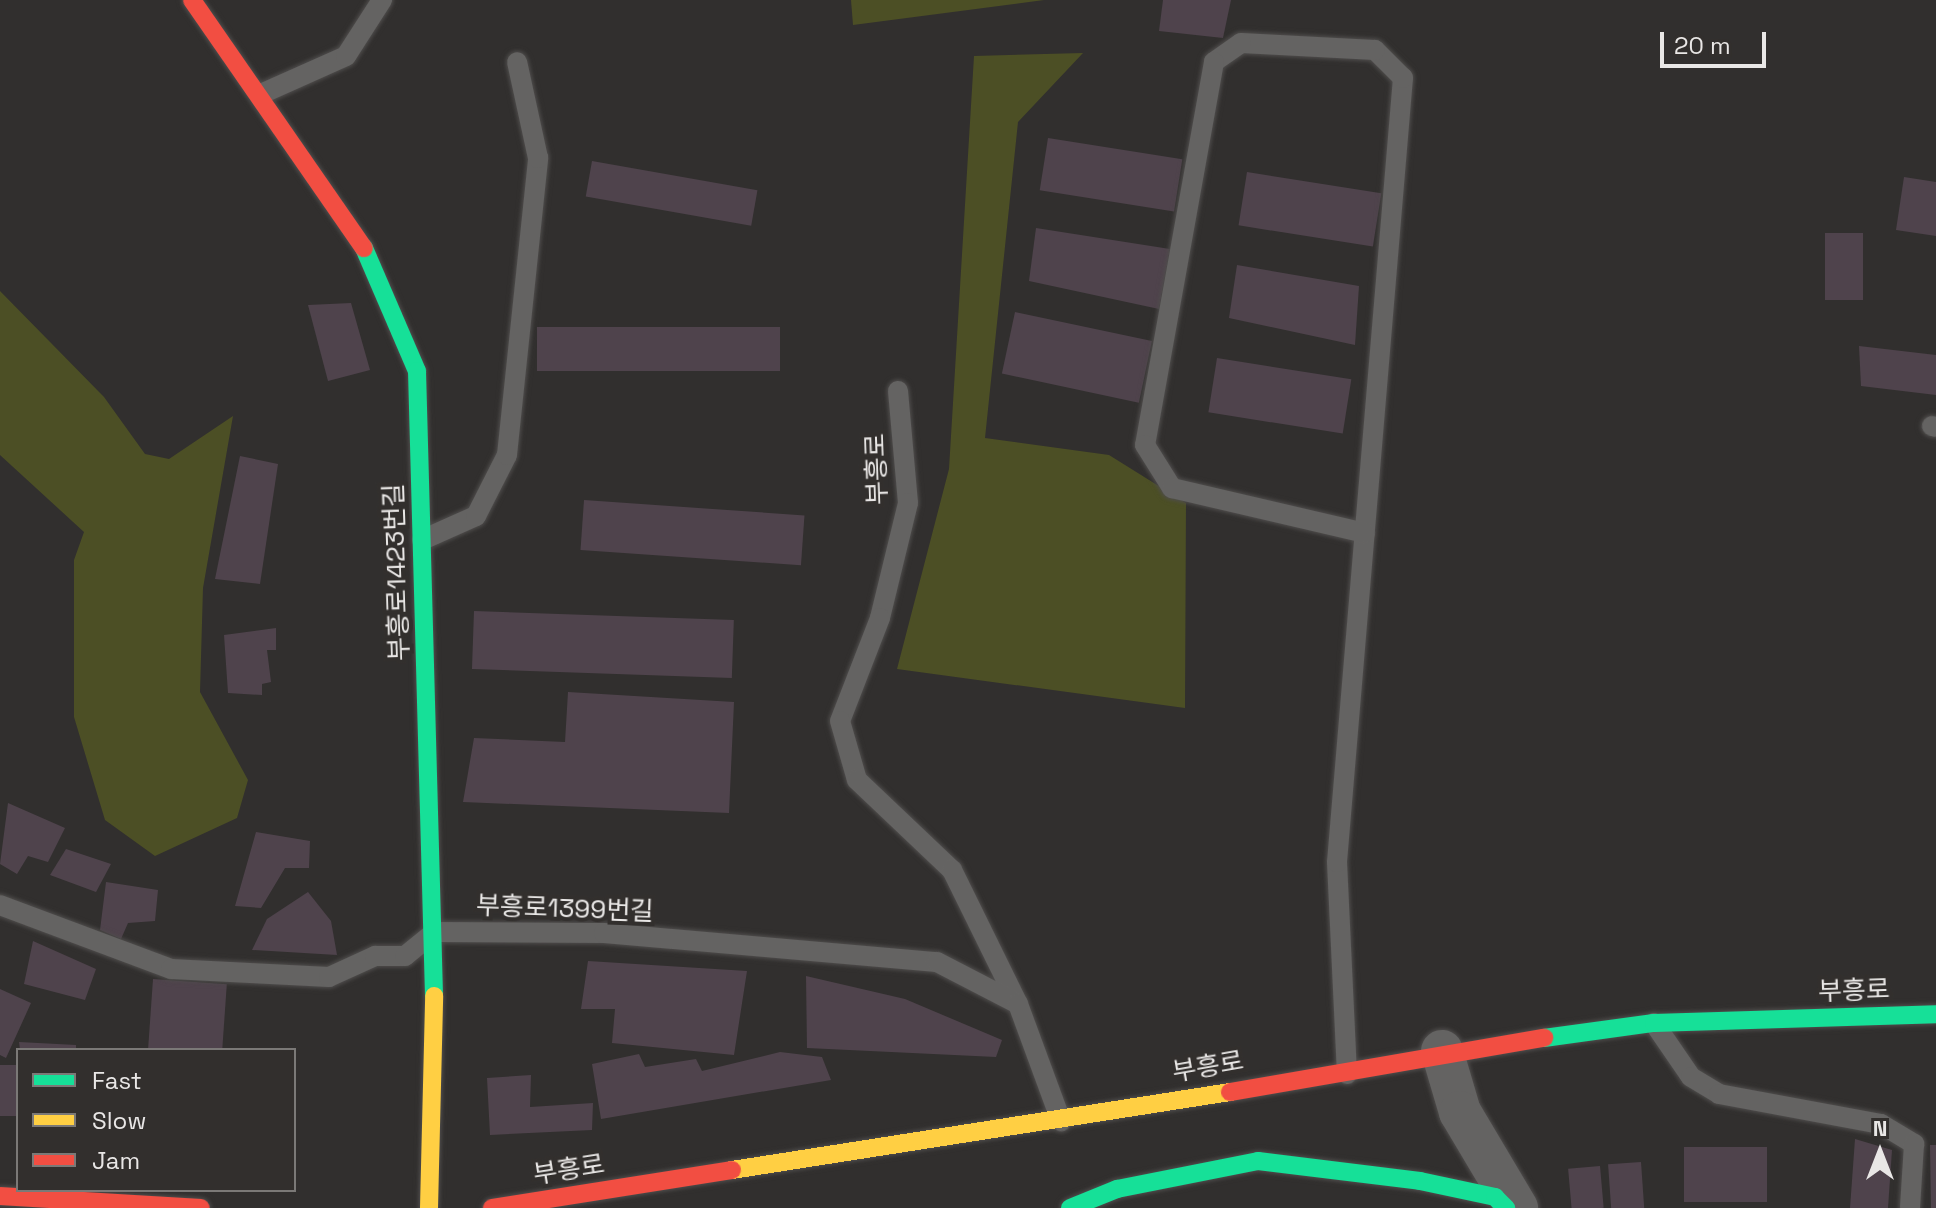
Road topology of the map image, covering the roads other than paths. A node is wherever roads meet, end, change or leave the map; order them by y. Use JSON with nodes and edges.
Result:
{"nodes":[{"id":1,"x":192,"y":0,"type":"edge"},
{"id":2,"x":382,"y":0,"type":"edge"},
{"id":3,"x":517,"y":62,"type":"dead end"},
{"id":4,"x":261,"y":94,"type":"junction"},
{"id":5,"x":898,"y":391,"type":"dead end"},
{"id":6,"x":1365,"y":533,"type":"junction"},
{"id":7,"x":422,"y":540,"type":"junction"},
{"id":8,"x":0,"y":905,"type":"edge"},
{"id":9,"x":435,"y":932,"type":"junction"},
{"id":10,"x":1018,"y":1004,"type":"junction"},
{"id":11,"x":1936,"y":1014,"type":"edge"},
{"id":12,"x":1654,"y":1023,"type":"junction"},
{"id":13,"x":1442,"y":1051,"type":"junction"},
{"id":14,"x":1347,"y":1074,"type":"junction"},
{"id":15,"x":1061,"y":1121,"type":"junction"},
{"id":16,"x":0,"y":1196,"type":"edge"},
{"id":17,"x":201,"y":1208,"type":"edge"},
{"id":18,"x":429,"y":1208,"type":"edge"},
{"id":19,"x":492,"y":1208,"type":"edge"},
{"id":20,"x":1070,"y":1208,"type":"edge"},
{"id":21,"x":1506,"y":1208,"type":"edge"},
{"id":22,"x":1517,"y":1208,"type":"edge"},
{"id":23,"x":1910,"y":1208,"type":"edge"}],
"edges":[{"from":1,"to":4,"type":"street","name":"부흥로1423번길"},
{"from":2,"to":4,"type":"lane"},
{"from":3,"to":7,"type":"lane"},
{"from":4,"to":7,"type":"street","name":"부흥로1423번길"},
{"from":5,"to":10,"type":"lane","name":"부흥로"},
{"from":6,"to":6,"type":"lane"},
{"from":6,"to":14,"type":"lane"},
{"from":7,"to":9,"type":"street","name":"부흥로1423번길"},
{"from":8,"to":9,"type":"lane"},
{"from":9,"to":10,"type":"lane","name":"부흥로1399번길"},
{"from":9,"to":18,"type":"street","name":"부흥로1423번길"},
{"from":10,"to":15,"type":"lane"},
{"from":11,"to":12,"type":"street","name":"부흥로"},
{"from":12,"to":13,"type":"street","name":"부흥로"},
{"from":12,"to":23,"type":"lane"},
{"from":13,"to":14,"type":"street","name":"부흥로"},
{"from":13,"to":22,"type":"street"},
{"from":14,"to":15,"type":"street","name":"부흥로"},
{"from":15,"to":19,"type":"street","name":"부흥로"},
{"from":16,"to":17,"type":"street"},
{"from":20,"to":21,"type":"street"}]}
